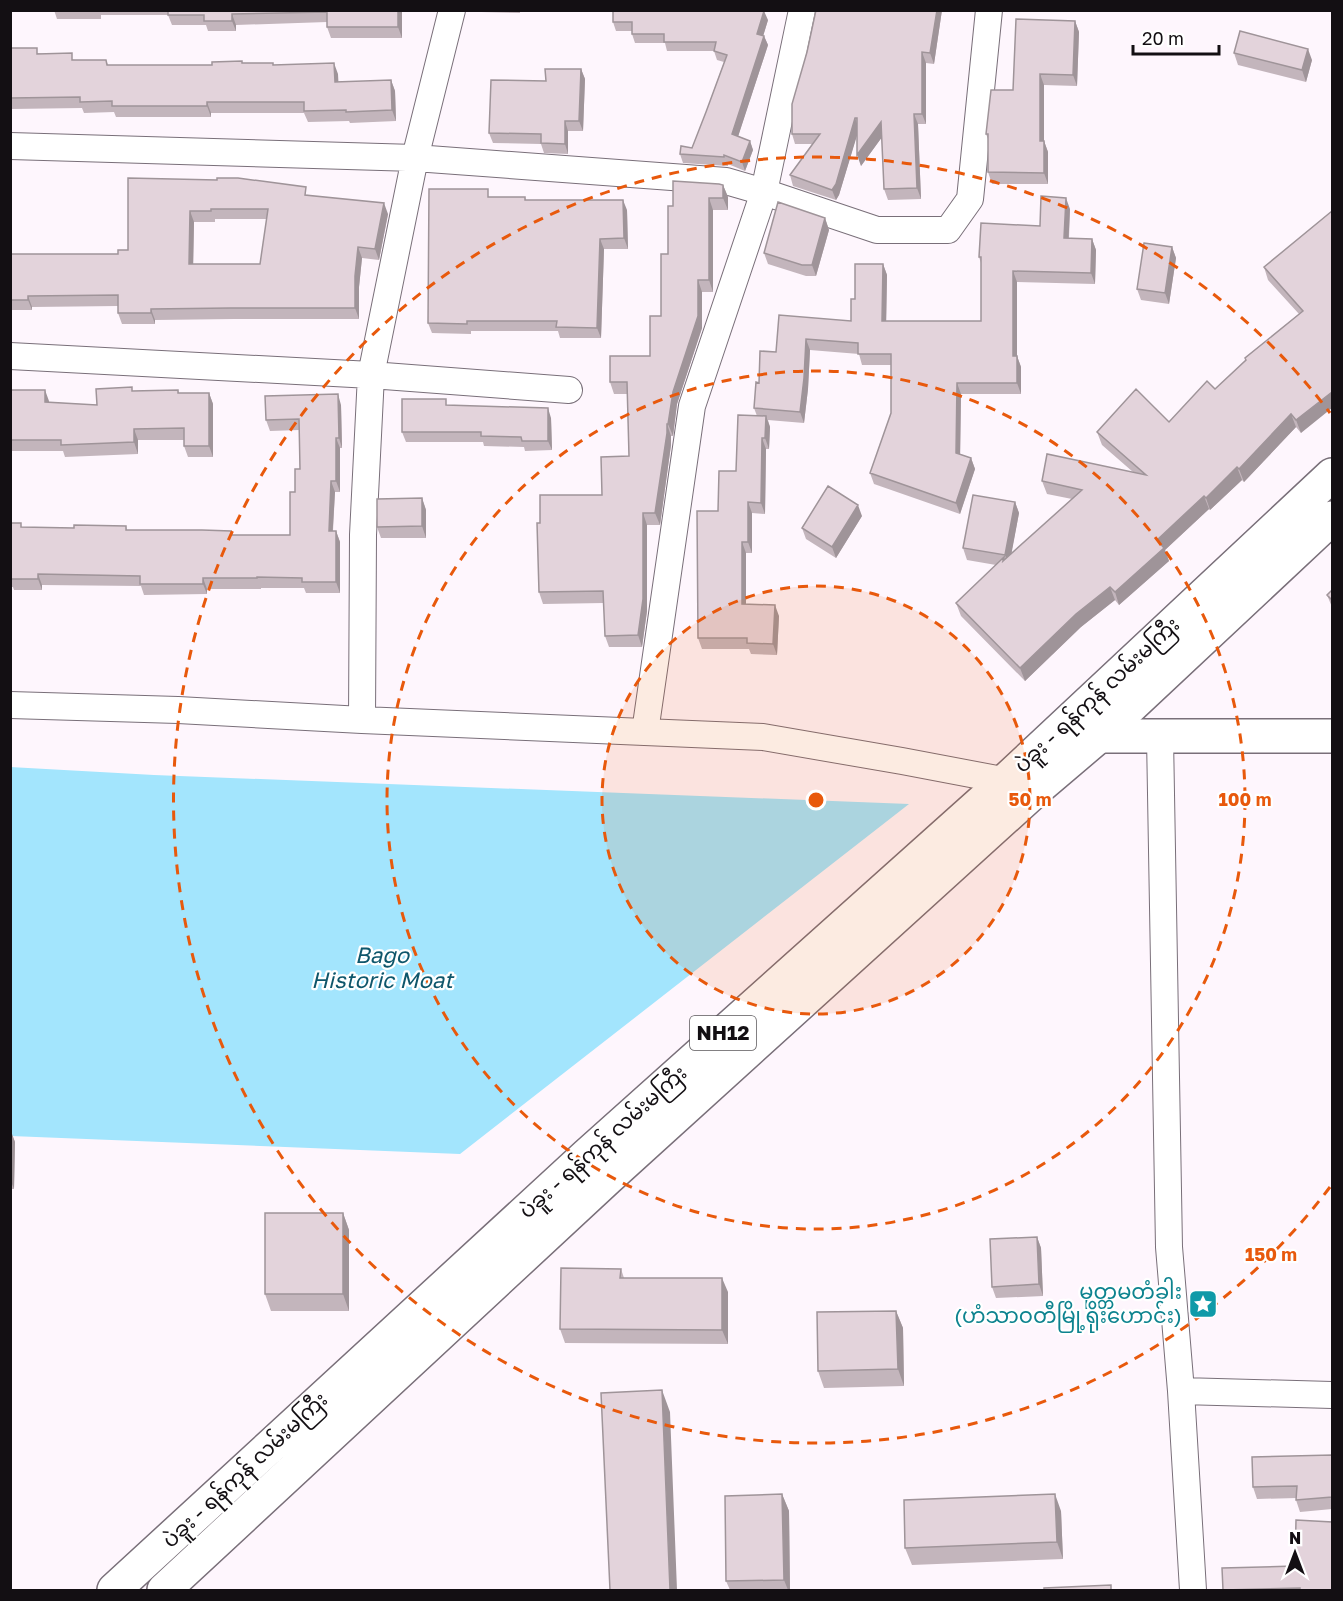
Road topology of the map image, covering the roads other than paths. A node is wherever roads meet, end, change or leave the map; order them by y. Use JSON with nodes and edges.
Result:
{"nodes":[{"id":1,"x":452,"y":10,"type":"edge"},
{"id":2,"x":802,"y":10,"type":"edge"},
{"id":3,"x":989,"y":10,"type":"edge"},
{"id":4,"x":10,"y":146,"type":"edge"},
{"id":5,"x":415,"y":158,"type":"junction"},
{"id":6,"x":764,"y":192,"type":"junction"},
{"id":7,"x":10,"y":356,"type":"edge"},
{"id":8,"x":371,"y":375,"type":"junction"},
{"id":9,"x":569,"y":390,"type":"dead end"},
{"id":10,"x":1332,"y":475,"type":"edge"},
{"id":11,"x":1332,"y":518,"type":"edge"},
{"id":12,"x":10,"y":705,"type":"edge"},
{"id":13,"x":362,"y":720,"type":"junction"},
{"id":14,"x":1062,"y":728,"type":"junction"},
{"id":15,"x":645,"y":732,"type":"junction"},
{"id":16,"x":1099,"y":736,"type":"junction"},
{"id":17,"x":1332,"y":736,"type":"edge"},
{"id":18,"x":1160,"y":737,"type":"junction"},
{"id":19,"x":1005,"y":781,"type":"junction"},
{"id":20,"x":1039,"y":787,"type":"junction"},
{"id":21,"x":1181,"y":1391,"type":"junction"},
{"id":22,"x":1332,"y":1395,"type":"edge"},
{"id":23,"x":114,"y":1590,"type":"edge"},
{"id":24,"x":164,"y":1590,"type":"edge"},
{"id":25,"x":1193,"y":1590,"type":"edge"}],
"edges":[{"from":1,"to":5,"type":"street"},
{"from":2,"to":6,"type":"street"},
{"from":3,"to":6,"type":"street"},
{"from":4,"to":5,"type":"street"},
{"from":5,"to":6,"type":"street"},
{"from":5,"to":8,"type":"street"},
{"from":6,"to":15,"type":"street"},
{"from":7,"to":8,"type":"street"},
{"from":8,"to":9,"type":"street"},
{"from":8,"to":13,"type":"street"},
{"from":10,"to":14,"type":"main road","name":"ပဲခူး - ရန်ကုန် လမ်းမကြီး","number":"NH12"},
{"from":11,"to":16,"type":"main road","name":"ပဲခူး - ရန်ကုန် လမ်းမကြီး","number":"NH12"},
{"from":12,"to":13,"type":"street"},
{"from":13,"to":15,"type":"street"},
{"from":14,"to":16,"type":"main road"},
{"from":14,"to":19,"type":"main road","name":"ပဲခူး - ရန်ကုန် လမ်းမကြီး","number":"NH12"},
{"from":15,"to":19,"type":"street"},
{"from":16,"to":18,"type":"main road"},
{"from":16,"to":20,"type":"main road","name":"ပဲခူး - ရန်ကုန် လမ်းမကြီး","number":"NH12"},
{"from":17,"to":18,"type":"main road"},
{"from":18,"to":21,"type":"street"},
{"from":19,"to":20,"type":"street"},
{"from":19,"to":23,"type":"main road","name":"ပဲခူး - ရန်ကုန် လမ်းမကြီး","number":"NH12"},
{"from":20,"to":24,"type":"main road","name":"ပဲခူး - ရန်ကုန် လမ်းမကြီး","number":"NH12"},
{"from":21,"to":22,"type":"street"},
{"from":21,"to":25,"type":"street"}]}
